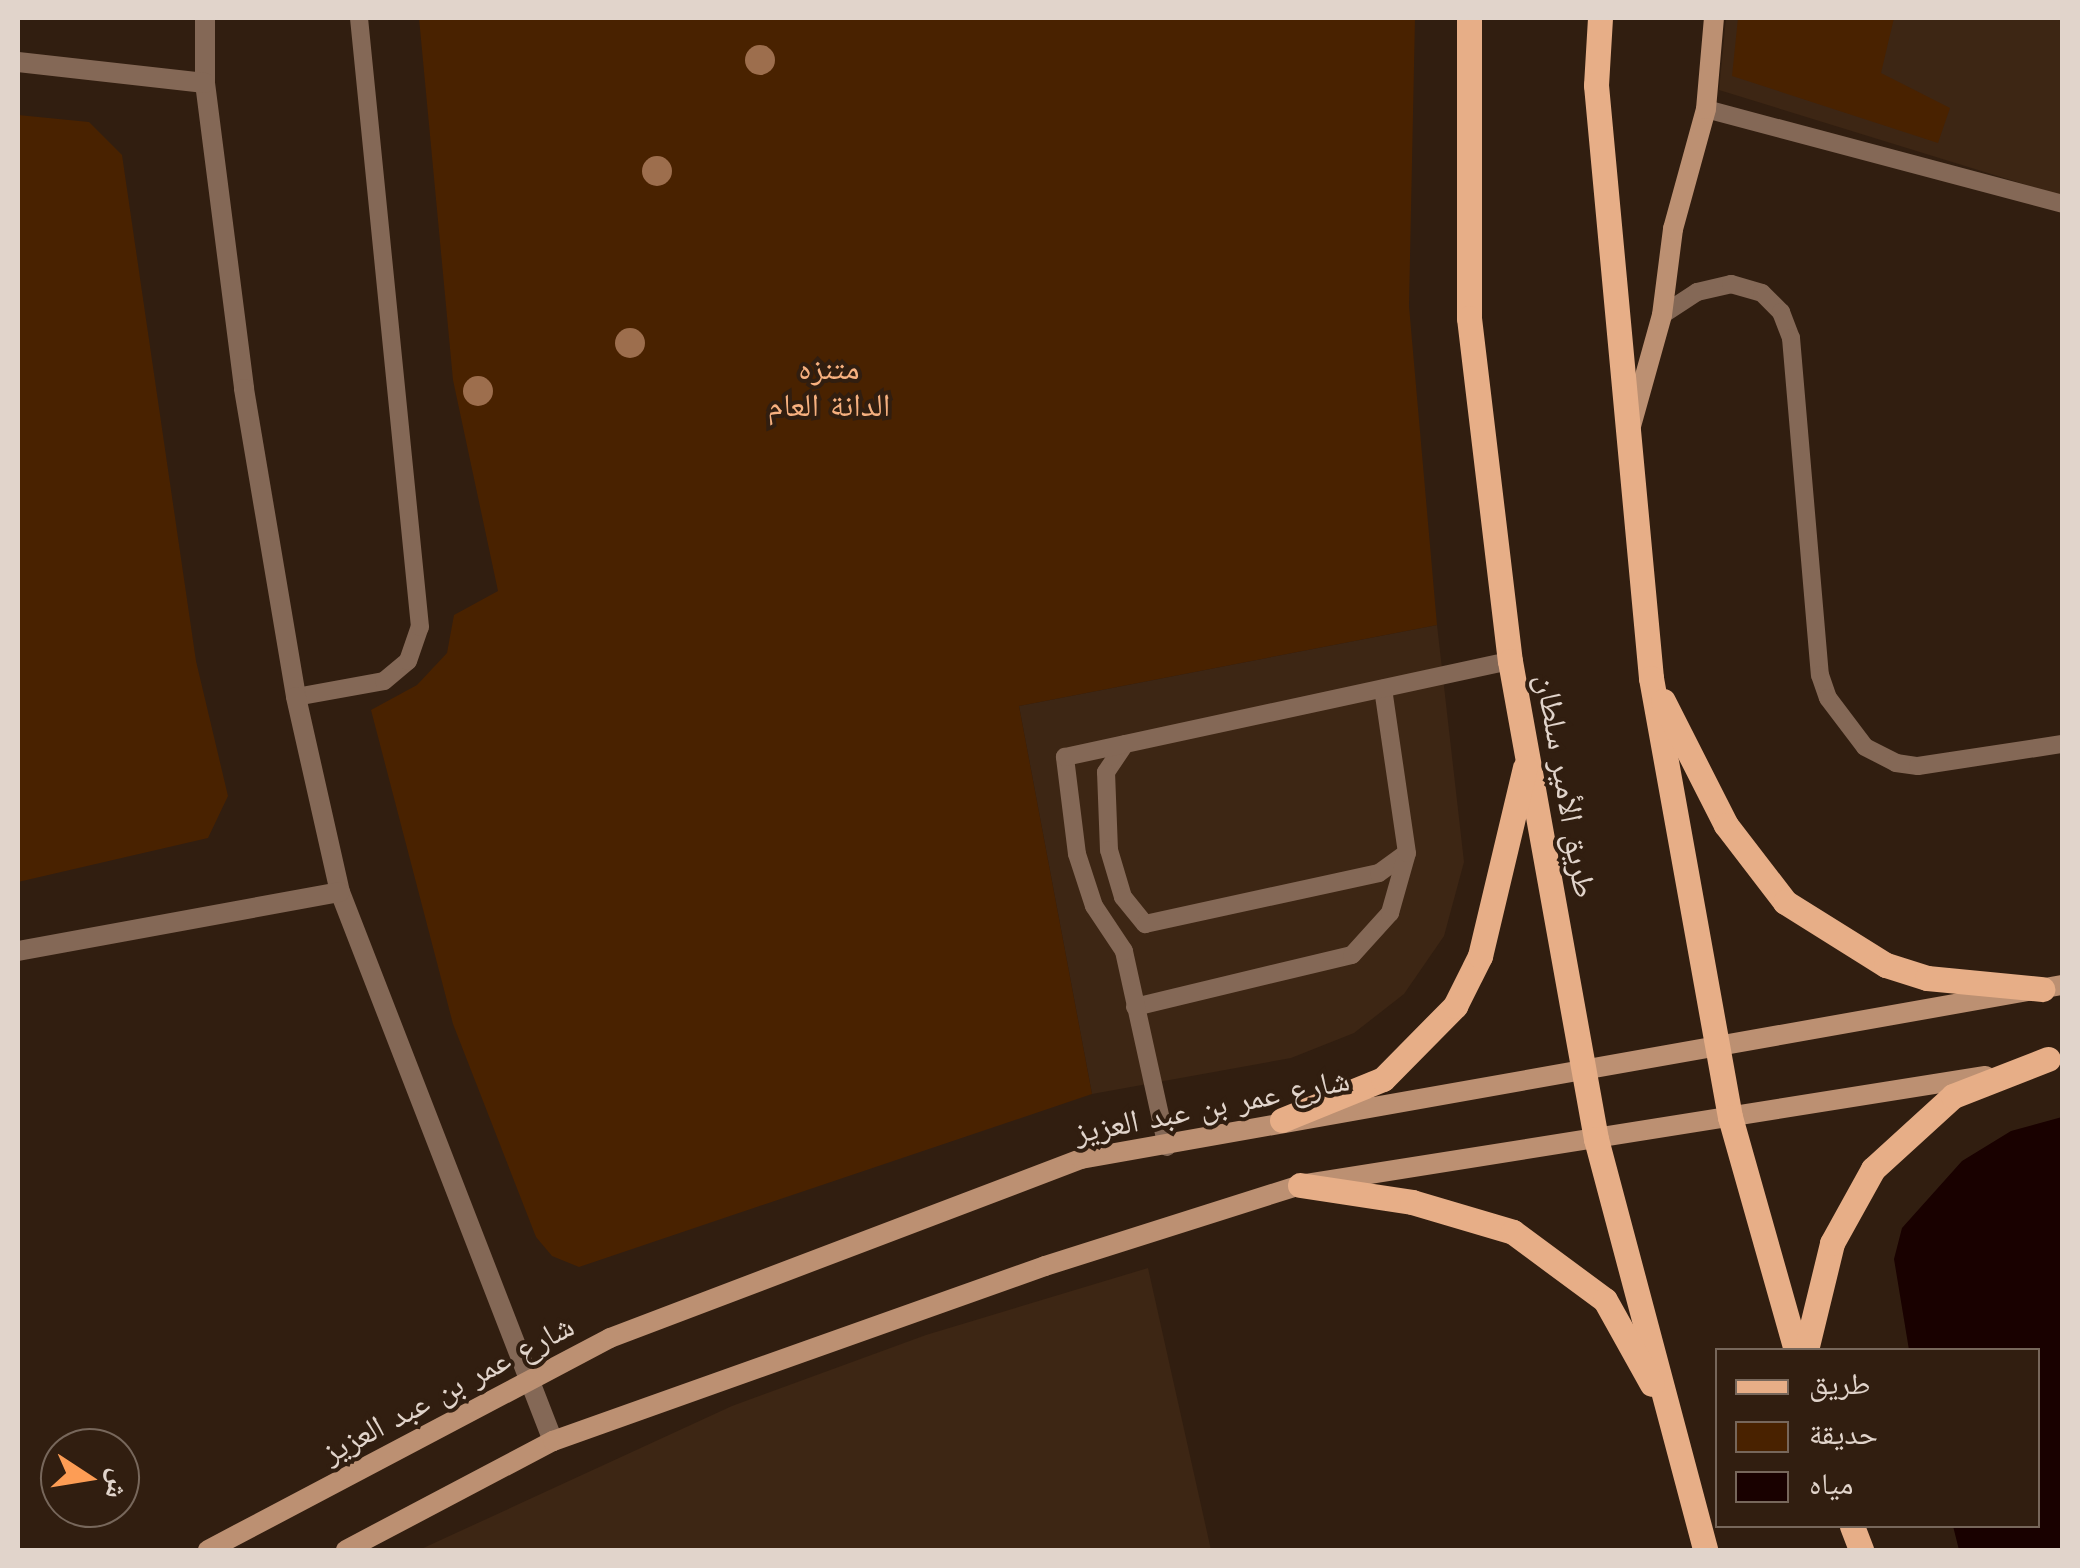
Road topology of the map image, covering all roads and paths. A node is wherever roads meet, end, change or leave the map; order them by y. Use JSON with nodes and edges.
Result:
{"nodes":[{"id":1,"x":205,"y":18,"type":"edge"},
{"id":2,"x":359,"y":18,"type":"edge"},
{"id":3,"x":1468,"y":18,"type":"edge"},
{"id":4,"x":1600,"y":18,"type":"edge"},
{"id":5,"x":1714,"y":18,"type":"edge"},
{"id":6,"x":18,"y":62,"type":"edge"},
{"id":7,"x":204,"y":83,"type":"junction"},
{"id":8,"x":1706,"y":108,"type":"junction"},
{"id":9,"x":2062,"y":204,"type":"edge"},
{"id":10,"x":1662,"y":315,"type":"junction"},
{"id":11,"x":1626,"y":447,"type":"junction"},
{"id":12,"x":1510,"y":661,"type":"junction"},
{"id":13,"x":1651,"y":678,"type":"junction"},
{"id":14,"x":1383,"y":689,"type":"junction"},
{"id":15,"x":296,"y":697,"type":"junction"},
{"id":16,"x":1125,"y":744,"type":"junction"},
{"id":17,"x":2062,"y":744,"type":"edge"},
{"id":18,"x":1527,"y":757,"type":"junction"},
{"id":19,"x":1407,"y":853,"type":"junction"},
{"id":20,"x":340,"y":892,"type":"junction"},
{"id":21,"x":18,"y":951,"type":"edge"},
{"id":22,"x":2052,"y":987,"type":"edge"},
{"id":23,"x":1135,"y":1007,"type":"junction"},
{"id":24,"x":1717,"y":1048,"type":"junction"},
{"id":25,"x":2055,"y":1058,"type":"edge"},
{"id":26,"x":1585,"y":1071,"type":"junction"},
{"id":27,"x":1730,"y":1117,"type":"junction"},
{"id":28,"x":1282,"y":1120,"type":"junction"},
{"id":29,"x":1596,"y":1140,"type":"junction"},
{"id":30,"x":1167,"y":1146,"type":"junction"},
{"id":31,"x":1300,"y":1186,"type":"junction"},
{"id":32,"x":1795,"y":1348,"type":"edge"},
{"id":33,"x":1806,"y":1348,"type":"edge"},
{"id":34,"x":528,"y":1377,"type":"junction"},
{"id":35,"x":1672,"y":1420,"type":"junction"},
{"id":36,"x":554,"y":1441,"type":"junction"},
{"id":37,"x":208,"y":1550,"type":"edge"},
{"id":38,"x":346,"y":1550,"type":"edge"},
{"id":39,"x":1706,"y":1550,"type":"edge"}],
"edges":[{"from":1,"to":7,"type":"street"},
{"from":2,"to":15,"type":"lane"},
{"from":3,"to":12,"type":"main road","name":"طريق الأمير سلطان"},
{"from":4,"to":11,"type":"main road"},
{"from":5,"to":8,"type":"street"},
{"from":6,"to":7,"type":"street"},
{"from":7,"to":15,"type":"street"},
{"from":8,"to":9,"type":"lane"},
{"from":8,"to":10,"type":"street"},
{"from":10,"to":11,"type":"street"},
{"from":10,"to":17,"type":"lane"},
{"from":11,"to":13,"type":"main road"},
{"from":12,"to":14,"type":"lane"},
{"from":12,"to":18,"type":"main road","name":"طريق الأمير سلطان"},
{"from":13,"to":22,"type":"main road"},
{"from":13,"to":24,"type":"main road"},
{"from":14,"to":16,"type":"lane"},
{"from":14,"to":19,"type":"lane"},
{"from":15,"to":20,"type":"street"},
{"from":16,"to":19,"type":"lane"},
{"from":16,"to":23,"type":"lane"},
{"from":18,"to":26,"type":"main road","name":"طريق الأمير سلطان"},
{"from":18,"to":28,"type":"main road"},
{"from":19,"to":23,"type":"lane"},
{"from":20,"to":21,"type":"street"},
{"from":20,"to":34,"type":"street"},
{"from":22,"to":24,"type":"street","name":"شارع عمر بن عبد العزيز"},
{"from":23,"to":30,"type":"lane"},
{"from":24,"to":26,"type":"street","name":"شارع عمر بن عبد العزيز"},
{"from":24,"to":27,"type":"main road"},
{"from":25,"to":27,"type":"street"},
{"from":25,"to":33,"type":"main road"},
{"from":26,"to":28,"type":"street","name":"شارع عمر بن عبد العزيز"},
{"from":26,"to":29,"type":"main road","name":"طريق الأمير سلطان"},
{"from":27,"to":29,"type":"street"},
{"from":27,"to":32,"type":"main road"},
{"from":28,"to":30,"type":"street","name":"شارع عمر بن عبد العزيز"},
{"from":29,"to":31,"type":"street"},
{"from":29,"to":35,"type":"main road","name":"طريق الأمير سلطان"},
{"from":30,"to":34,"type":"street","name":"شارع عمر بن عبد العزيز"},
{"from":31,"to":35,"type":"main road"},
{"from":31,"to":36,"type":"street"},
{"from":34,"to":36,"type":"street"},
{"from":34,"to":37,"type":"street","name":"شارع عمر بن عبد العزيز"},
{"from":35,"to":39,"type":"main road","name":"طريق الأمير سلطان"},
{"from":36,"to":38,"type":"street"}]}
